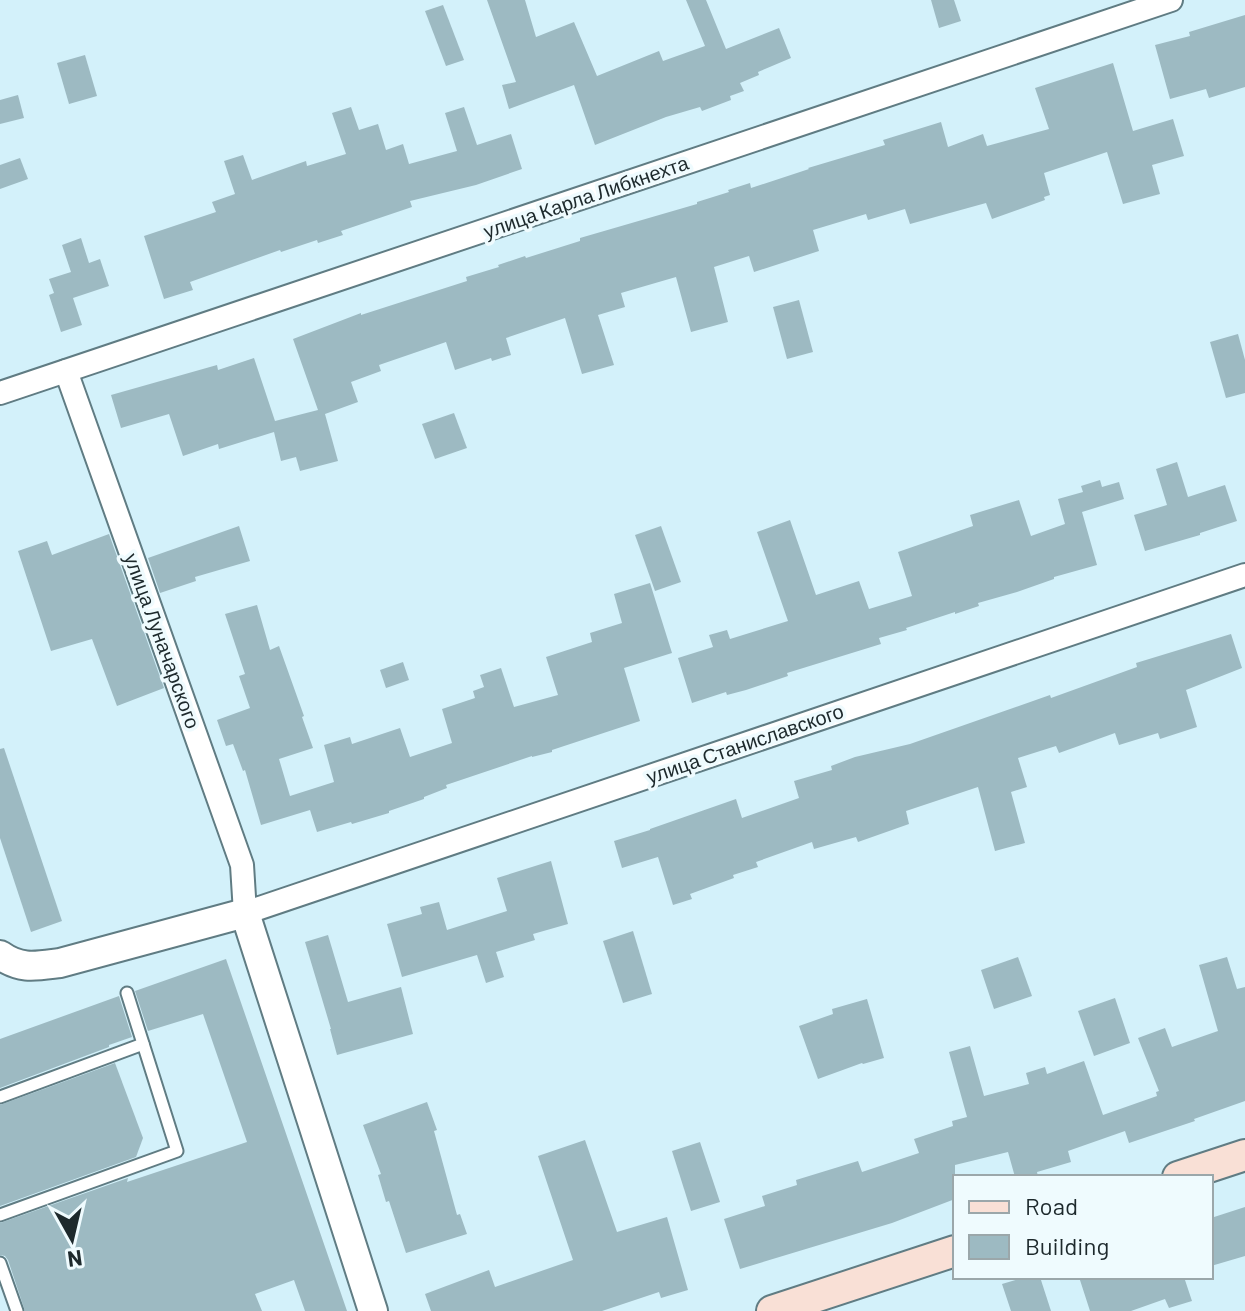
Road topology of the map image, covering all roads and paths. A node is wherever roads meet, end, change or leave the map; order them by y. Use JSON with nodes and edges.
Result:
{"nodes":[{"id":1,"x":1171,"y":0,"type":"edge"},
{"id":2,"x":66,"y":371,"type":"junction"},
{"id":3,"x":0,"y":393,"type":"edge"},
{"id":4,"x":1245,"y":575,"type":"edge"},
{"id":5,"x":245,"y":913,"type":"junction"},
{"id":6,"x":0,"y":955,"type":"edge"},
{"id":7,"x":127,"y":993,"type":"dead end"},
{"id":8,"x":143,"y":1044,"type":"junction"},
{"id":9,"x":0,"y":1097,"type":"edge"},
{"id":10,"x":1245,"y":1155,"type":"edge"},
{"id":11,"x":1184,"y":1175,"type":"edge"},
{"id":12,"x":0,"y":1215,"type":"edge"},
{"id":13,"x":953,"y":1252,"type":"edge"},
{"id":14,"x":0,"y":1263,"type":"edge"},
{"id":15,"x":17,"y":1311,"type":"edge"},
{"id":16,"x":373,"y":1311,"type":"edge"},
{"id":17,"x":772,"y":1311,"type":"edge"}],
"edges":[{"from":1,"to":2,"type":"street","name":"улица Карла Либкнехта"},
{"from":2,"to":3,"type":"street","name":"улица Карла Либкнехта"},
{"from":2,"to":5,"type":"street","name":"улица Луначарского"},
{"from":4,"to":5,"type":"street","name":"улица Станиславского"},
{"from":5,"to":6,"type":"street"},
{"from":5,"to":16,"type":"street","name":"улица Луначарского"},
{"from":7,"to":8,"type":"lane"},
{"from":8,"to":9,"type":"lane"},
{"from":8,"to":12,"type":"lane"},
{"from":10,"to":11,"type":"main road"},
{"from":13,"to":17,"type":"main road"},
{"from":14,"to":15,"type":"lane"}]}
